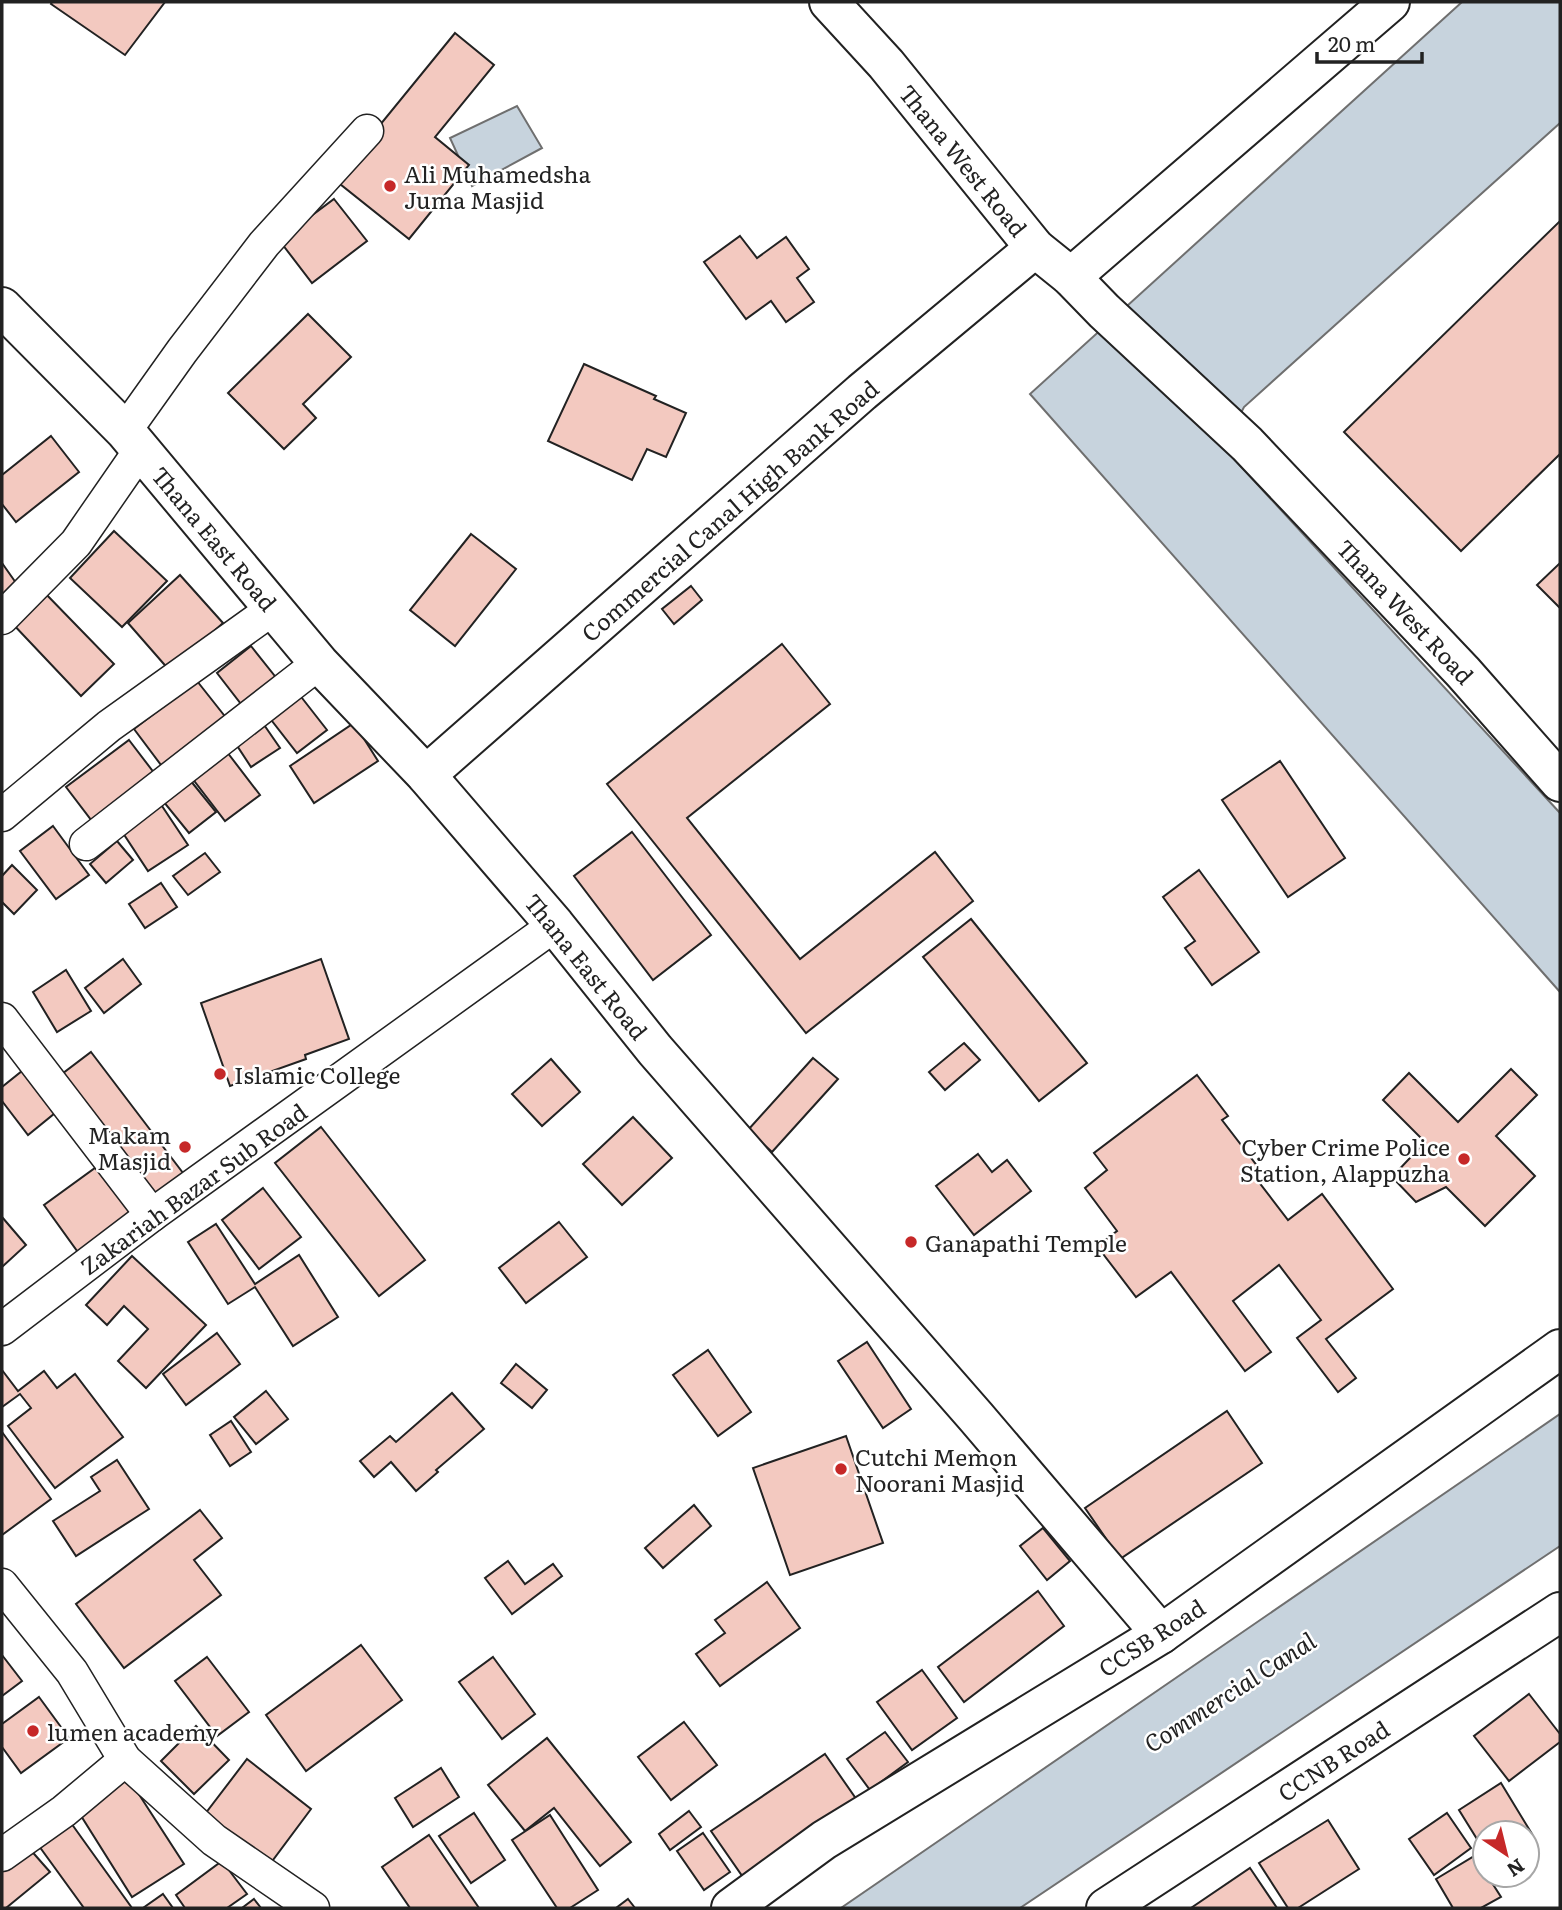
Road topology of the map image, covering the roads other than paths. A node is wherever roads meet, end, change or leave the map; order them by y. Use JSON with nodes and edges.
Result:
{"nodes":[{"id":1,"x":829,"y":2,"type":"edge"},
{"id":2,"x":1390,"y":2,"type":"edge"},
{"id":3,"x":367,"y":131,"type":"dead end"},
{"id":4,"x":1035,"y":248,"type":"junction"},
{"id":5,"x":1071,"y":277,"type":"junction"},
{"id":6,"x":2,"y":307,"type":"edge"},
{"id":7,"x":133,"y":440,"type":"junction"},
{"id":8,"x":274,"y":608,"type":"junction"},
{"id":9,"x":2,"y":618,"type":"edge"},
{"id":10,"x":319,"y":663,"type":"junction"},
{"id":11,"x":426,"y":775,"type":"junction"},
{"id":12,"x":1560,"y":782,"type":"edge"},
{"id":13,"x":2,"y":815,"type":"edge"},
{"id":14,"x":86,"y":845,"type":"dead end"},
{"id":15,"x":555,"y":925,"type":"junction"},
{"id":16,"x":2,"y":1019,"type":"edge"},
{"id":17,"x":152,"y":1214,"type":"junction"},
{"id":18,"x":2,"y":1329,"type":"edge"},
{"id":19,"x":1560,"y":1349,"type":"edge"},
{"id":20,"x":2,"y":1585,"type":"edge"},
{"id":21,"x":1560,"y":1612,"type":"edge"},
{"id":22,"x":1161,"y":1634,"type":"junction"},
{"id":23,"x":125,"y":1760,"type":"junction"},
{"id":24,"x":2,"y":1855,"type":"edge"},
{"id":25,"x":313,"y":1908,"type":"edge"},
{"id":26,"x":731,"y":1908,"type":"edge"},
{"id":27,"x":1106,"y":1908,"type":"edge"}],
"edges":[{"from":1,"to":4,"type":"main road","name":"Thana West Road"},
{"from":2,"to":5,"type":"main road"},
{"from":3,"to":7,"type":"street"},
{"from":4,"to":5,"type":"main road","name":"Thana West Road"},
{"from":4,"to":11,"type":"main road","name":"Commercial Canal High Bank Road"},
{"from":5,"to":12,"type":"main road","name":"Thana West Road"},
{"from":6,"to":7,"type":"main road","name":"Thana East Road"},
{"from":7,"to":8,"type":"main road","name":"Thana East Road"},
{"from":7,"to":9,"type":"street"},
{"from":8,"to":10,"type":"main road","name":"Thana East Road"},
{"from":8,"to":13,"type":"street"},
{"from":10,"to":11,"type":"main road","name":"Thana East Road"},
{"from":10,"to":14,"type":"street"},
{"from":11,"to":15,"type":"main road","name":"Thana East Road"},
{"from":15,"to":17,"type":"street","name":"Zakariah Bazar Sub Road"},
{"from":15,"to":22,"type":"main road","name":"Thana East Road"},
{"from":16,"to":17,"type":"street"},
{"from":17,"to":18,"type":"street","name":"Zakariah Bazar Sub Road"},
{"from":19,"to":22,"type":"main road","name":"CCSB Road"},
{"from":20,"to":23,"type":"street"},
{"from":21,"to":27,"type":"main road","name":"CCNB Road"},
{"from":22,"to":26,"type":"main road","name":"CCSB Road"},
{"from":23,"to":24,"type":"street"},
{"from":23,"to":25,"type":"street"}]}
